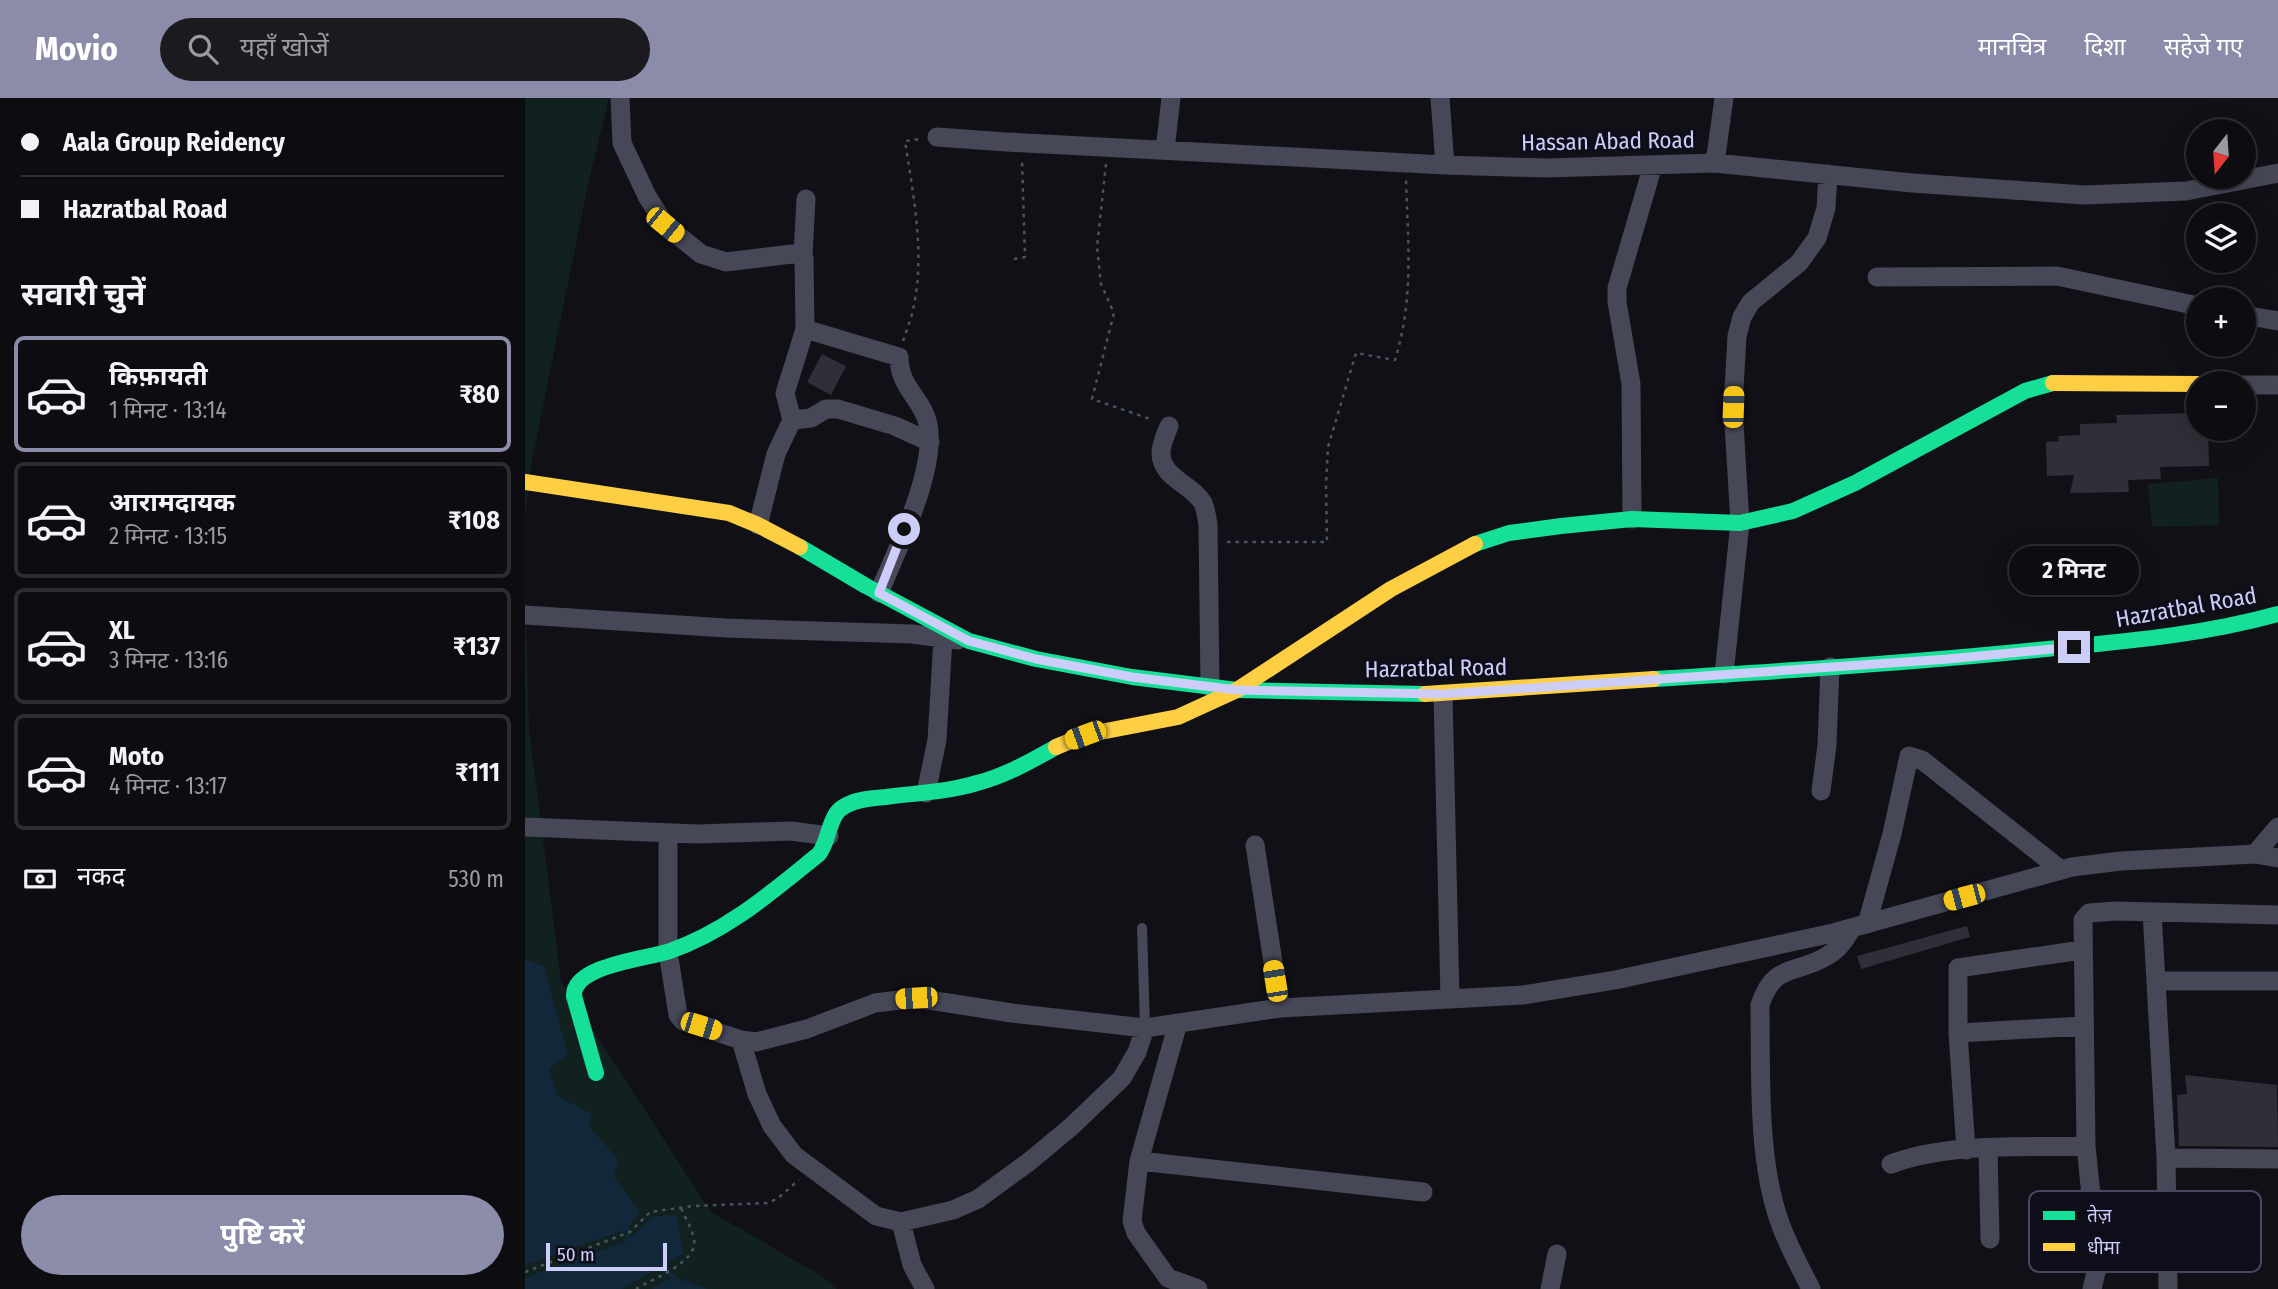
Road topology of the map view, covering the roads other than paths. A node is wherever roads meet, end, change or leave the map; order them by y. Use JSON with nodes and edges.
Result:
{"nodes":[{"id":1,"x":620,"y":98,"type":"edge"},
{"id":2,"x":1171,"y":98,"type":"edge"},
{"id":3,"x":1440,"y":98,"type":"edge"},
{"id":4,"x":1724,"y":98,"type":"edge"},
{"id":5,"x":937,"y":137,"type":"road end"},
{"id":6,"x":1165,"y":150,"type":"junction"},
{"id":7,"x":1715,"y":163,"type":"junction"},
{"id":8,"x":1445,"y":165,"type":"junction"},
{"id":9,"x":1653,"y":165,"type":"junction"},
{"id":10,"x":2278,"y":173,"type":"edge"},
{"id":11,"x":1828,"y":174,"type":"junction"},
{"id":12,"x":806,"y":199,"type":"dead end"},
{"id":13,"x":803,"y":255,"type":"junction"},
{"id":14,"x":1877,"y":277,"type":"dead end"},
{"id":15,"x":2186,"y":303,"type":"edge"},
{"id":16,"x":2256,"y":317,"type":"edge"},
{"id":17,"x":2278,"y":321,"type":"edge"},
{"id":18,"x":805,"y":329,"type":"junction"},
{"id":19,"x":2186,"y":384,"type":"edge"},
{"id":20,"x":2256,"y":385,"type":"edge"},
{"id":21,"x":2278,"y":385,"type":"edge"},
{"id":22,"x":792,"y":420,"type":"junction"},
{"id":23,"x":1169,"y":426,"type":"road end"},
{"id":24,"x":930,"y":442,"type":"junction"},
{"id":25,"x":525,"y":482,"type":"edge"},
{"id":26,"x":1632,"y":519,"type":"junction"},
{"id":27,"x":1740,"y":523,"type":"junction"},
{"id":28,"x":758,"y":524,"type":"junction"},
{"id":29,"x":879,"y":593,"type":"junction"},
{"id":30,"x":2278,"y":614,"type":"edge"},
{"id":31,"x":525,"y":615,"type":"edge"},
{"id":32,"x":943,"y":638,"type":"junction"},
{"id":33,"x":969,"y":641,"type":"junction"},
{"id":34,"x":1830,"y":667,"type":"junction"},
{"id":35,"x":1724,"y":674,"type":"junction"},
{"id":36,"x":1210,"y":687,"type":"junction"},
{"id":37,"x":1237,"y":690,"type":"junction"},
{"id":38,"x":1443,"y":694,"type":"junction"},
{"id":39,"x":1821,"y":791,"type":"dead end"},
{"id":40,"x":926,"y":793,"type":"junction"},
{"id":41,"x":525,"y":827,"type":"edge"},
{"id":42,"x":2278,"y":827,"type":"edge"},
{"id":43,"x":668,"y":833,"type":"junction"},
{"id":44,"x":829,"y":836,"type":"junction"},
{"id":45,"x":1255,"y":845,"type":"dead end"},
{"id":46,"x":2255,"y":854,"type":"junction"},
{"id":47,"x":2278,"y":858,"type":"edge"},
{"id":48,"x":2061,"y":870,"type":"junction"},
{"id":49,"x":2152,"y":912,"type":"junction"},
{"id":50,"x":2278,"y":915,"type":"edge"},
{"id":51,"x":1859,"y":926,"type":"junction"},
{"id":52,"x":1142,"y":929,"type":"dead end"},
{"id":53,"x":2082,"y":950,"type":"junction"},
{"id":54,"x":667,"y":952,"type":"junction"},
{"id":55,"x":2156,"y":981,"type":"junction"},
{"id":56,"x":2278,"y":981,"type":"edge"},
{"id":57,"x":1450,"y":998,"type":"junction"},
{"id":58,"x":1280,"y":1008,"type":"junction"},
{"id":59,"x":1178,"y":1023,"type":"junction"},
{"id":60,"x":2084,"y":1026,"type":"junction"},
{"id":61,"x":1145,"y":1028,"type":"junction"},
{"id":62,"x":1958,"y":1033,"type":"junction"},
{"id":63,"x":741,"y":1040,"type":"junction"},
{"id":64,"x":596,"y":1073,"type":"dead end"},
{"id":65,"x":2086,"y":1146,"type":"junction"},
{"id":66,"x":1988,"y":1149,"type":"junction"},
{"id":67,"x":1966,"y":1150,"type":"junction"},
{"id":68,"x":2166,"y":1158,"type":"junction"},
{"id":69,"x":2278,"y":1159,"type":"edge"},
{"id":70,"x":1139,"y":1161,"type":"junction"},
{"id":71,"x":1891,"y":1164,"type":"dead end"},
{"id":72,"x":2091,"y":1191,"type":"edge"},
{"id":73,"x":2167,"y":1191,"type":"edge"},
{"id":74,"x":1423,"y":1192,"type":"dead end"},
{"id":75,"x":901,"y":1222,"type":"junction"},
{"id":76,"x":1990,"y":1239,"type":"dead end"},
{"id":77,"x":1557,"y":1254,"type":"dead end"},
{"id":78,"x":925,"y":1289,"type":"edge"},
{"id":79,"x":1198,"y":1289,"type":"edge"},
{"id":80,"x":1551,"y":1289,"type":"edge"},
{"id":81,"x":1811,"y":1289,"type":"edge"}],
"edges":[{"from":1,"to":13,"type":"street"},
{"from":2,"to":6,"type":"street"},
{"from":3,"to":8,"type":"street"},
{"from":4,"to":7,"type":"street"},
{"from":5,"to":6,"type":"street","name":"Hassan Abad Road"},
{"from":6,"to":8,"type":"street","name":"Hassan Abad Road"},
{"from":7,"to":9,"type":"street","name":"Hassan Abad Road"},
{"from":7,"to":11,"type":"street","name":"Hassan Abad Road"},
{"from":8,"to":9,"type":"street","name":"Hassan Abad Road"},
{"from":9,"to":26,"type":"street"},
{"from":10,"to":11,"type":"street","name":"Hassan Abad Road"},
{"from":11,"to":27,"type":"street"},
{"from":12,"to":13,"type":"street"},
{"from":13,"to":18,"type":"street"},
{"from":14,"to":15,"type":"street"},
{"from":16,"to":17,"type":"street"},
{"from":18,"to":22,"type":"street"},
{"from":18,"to":24,"type":"street"},
{"from":19,"to":27,"type":"street"},
{"from":20,"to":21,"type":"street"},
{"from":22,"to":24,"type":"street"},
{"from":22,"to":28,"type":"street"},
{"from":23,"to":36,"type":"street"},
{"from":24,"to":29,"type":"street"},
{"from":25,"to":28,"type":"street","name":"Hazratbal Road"},
{"from":26,"to":27,"type":"street"},
{"from":26,"to":37,"type":"street"},
{"from":27,"to":35,"type":"street"},
{"from":28,"to":29,"type":"street","name":"Hazratbal Road"},
{"from":29,"to":33,"type":"street","name":"Hazratbal Road"},
{"from":30,"to":34,"type":"street","name":"Hazratbal Road"},
{"from":31,"to":32,"type":"street"},
{"from":32,"to":33,"type":"street"},
{"from":32,"to":40,"type":"street"},
{"from":33,"to":36,"type":"street","name":"Hazratbal Road"},
{"from":34,"to":35,"type":"street","name":"Hazratbal Road"},
{"from":34,"to":39,"type":"street"},
{"from":35,"to":38,"type":"street","name":"Hazratbal Road"},
{"from":36,"to":37,"type":"street","name":"Hazratbal Road"},
{"from":37,"to":38,"type":"street","name":"Hazratbal Road"},
{"from":37,"to":40,"type":"street"},
{"from":38,"to":57,"type":"street"},
{"from":40,"to":44,"type":"street"},
{"from":41,"to":43,"type":"street"},
{"from":42,"to":46,"type":"street"},
{"from":43,"to":44,"type":"street"},
{"from":43,"to":54,"type":"street"},
{"from":44,"to":54,"type":"street"},
{"from":45,"to":58,"type":"street"},
{"from":46,"to":47,"type":"street"},
{"from":46,"to":48,"type":"street"},
{"from":48,"to":51,"type":"street"},
{"from":48,"to":51,"type":"street"},
{"from":49,"to":50,"type":"street"},
{"from":49,"to":53,"type":"street"},
{"from":49,"to":55,"type":"street"},
{"from":51,"to":57,"type":"street"},
{"from":51,"to":81,"type":"street"},
{"from":52,"to":61,"type":"lane"},
{"from":53,"to":60,"type":"street"},
{"from":53,"to":62,"type":"street"},
{"from":54,"to":63,"type":"street"},
{"from":54,"to":64,"type":"street"},
{"from":55,"to":56,"type":"street"},
{"from":55,"to":68,"type":"street"},
{"from":57,"to":58,"type":"street"},
{"from":58,"to":59,"type":"street"},
{"from":59,"to":61,"type":"street"},
{"from":59,"to":70,"type":"street"},
{"from":60,"to":62,"type":"street"},
{"from":60,"to":65,"type":"street"},
{"from":61,"to":63,"type":"street"},
{"from":61,"to":75,"type":"street"},
{"from":62,"to":67,"type":"street"},
{"from":63,"to":75,"type":"street"},
{"from":65,"to":66,"type":"street"},
{"from":65,"to":72,"type":"street"},
{"from":66,"to":67,"type":"street"},
{"from":66,"to":76,"type":"street"},
{"from":67,"to":71,"type":"street"},
{"from":68,"to":69,"type":"street"},
{"from":68,"to":73,"type":"street"},
{"from":70,"to":74,"type":"street"},
{"from":70,"to":79,"type":"street"},
{"from":75,"to":78,"type":"street"},
{"from":77,"to":80,"type":"street"}]}
